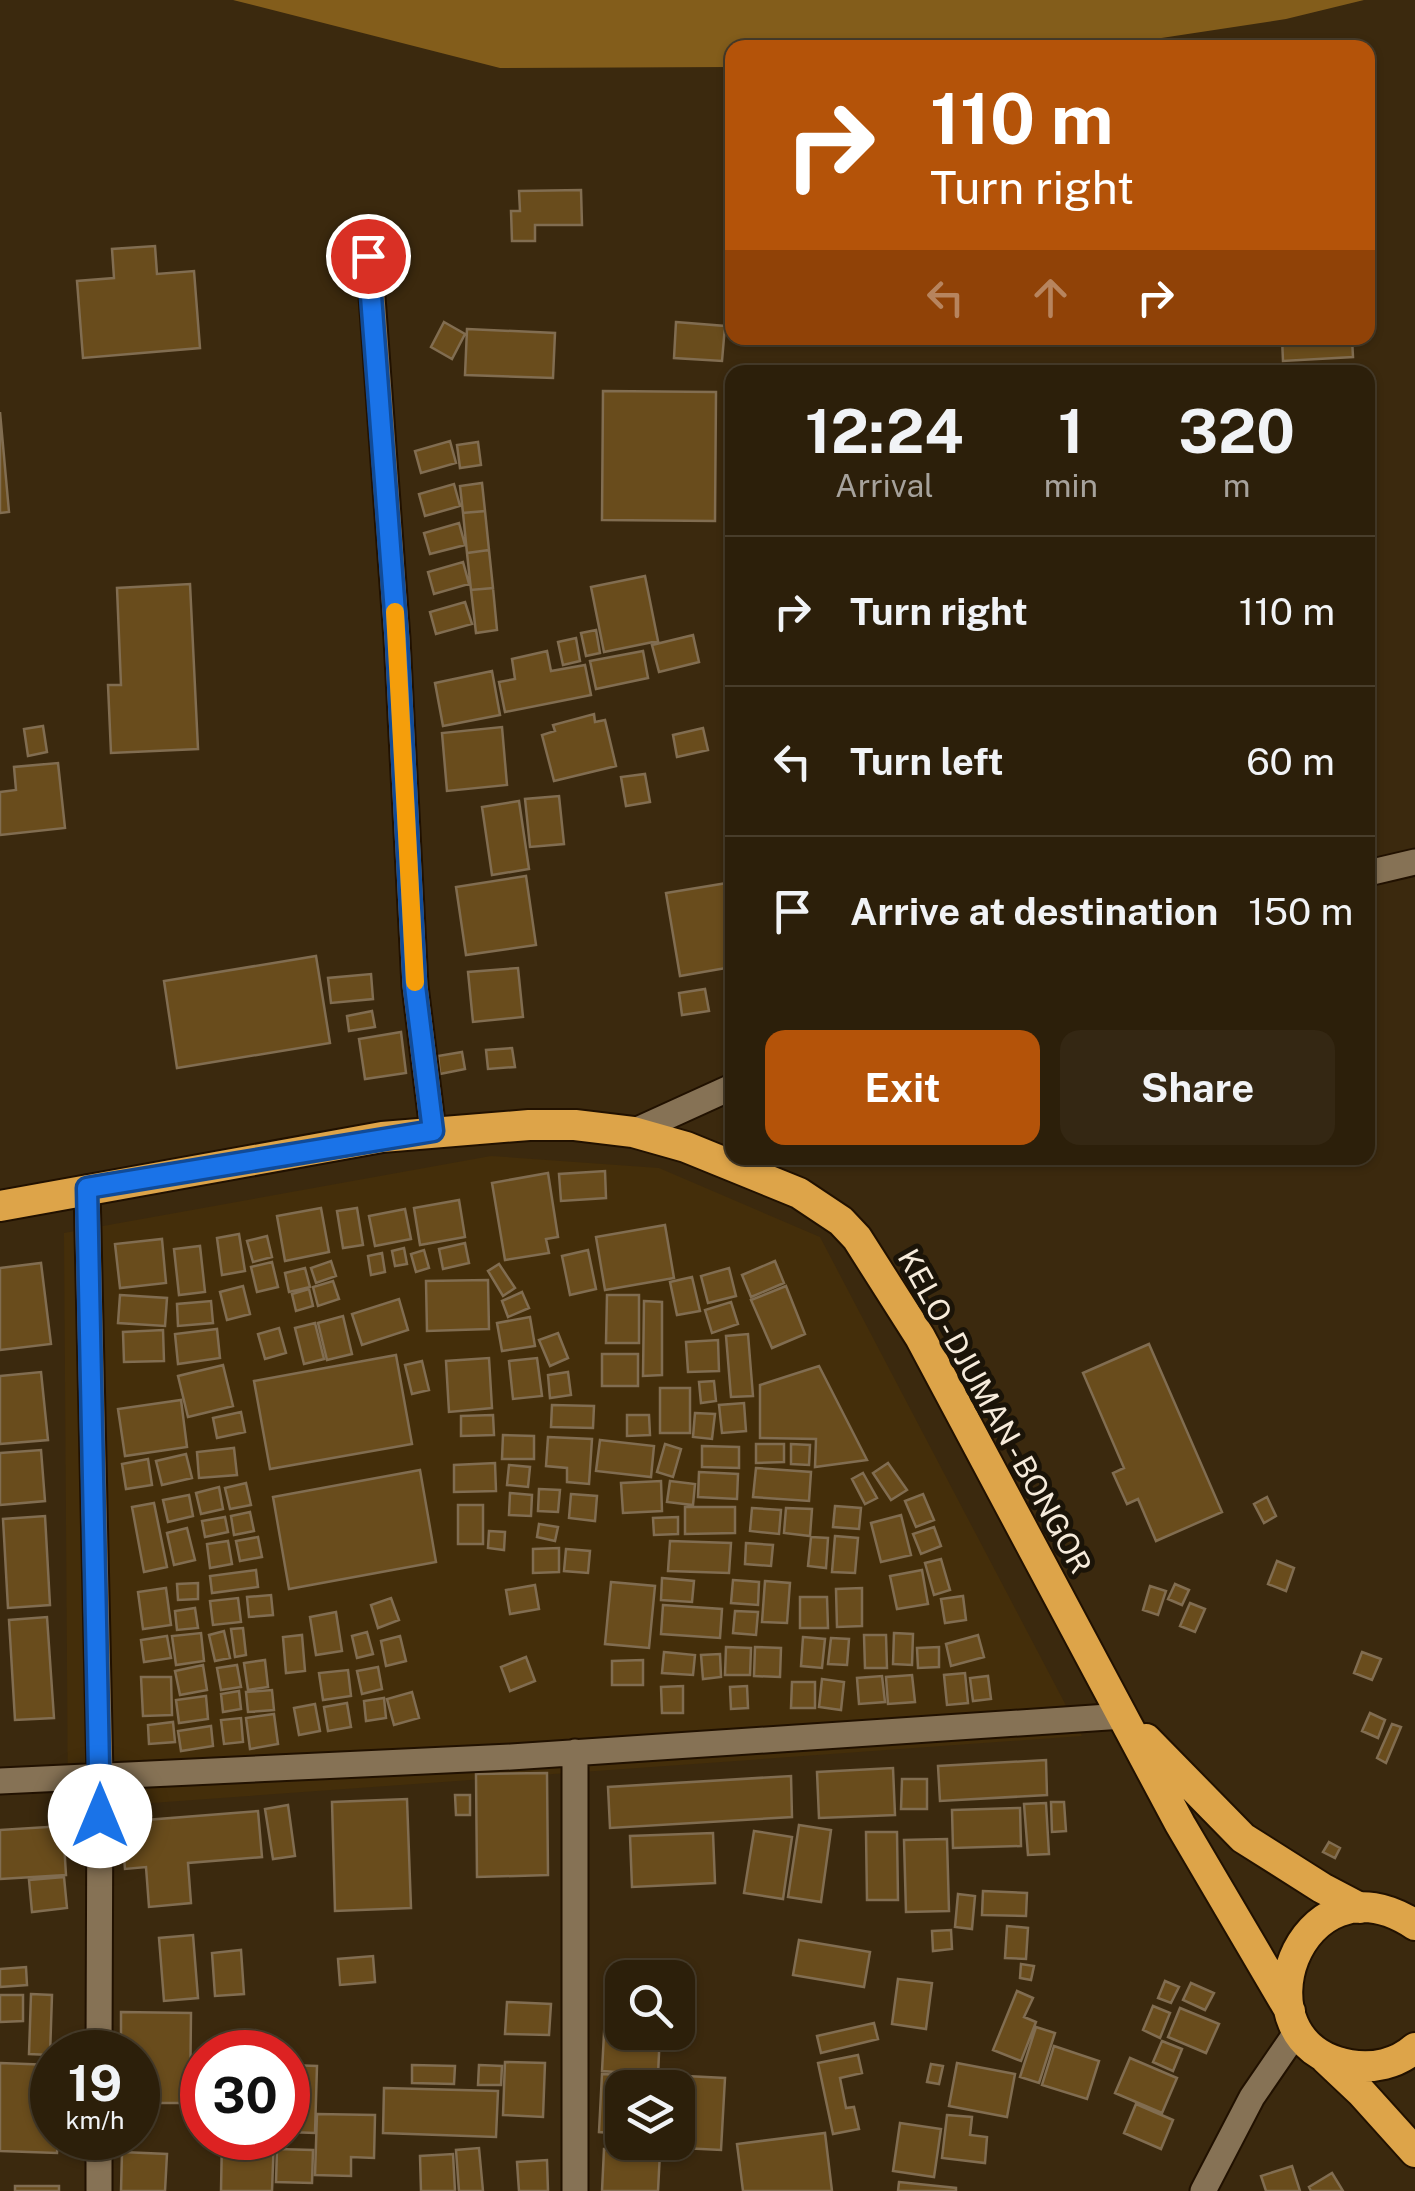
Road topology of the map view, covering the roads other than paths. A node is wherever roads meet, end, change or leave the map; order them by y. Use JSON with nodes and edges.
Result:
{"nodes":[{"id":1,"x":368,"y":256,"type":"dead end"},
{"id":2,"x":1415,"y":862,"type":"edge"},
{"id":3,"x":1375,"y":871,"type":"edge"},
{"id":4,"x":725,"y":1089,"type":"edge"},
{"id":5,"x":433,"y":1131,"type":"junction"},
{"id":6,"x":633,"y":1132,"type":"junction"},
{"id":7,"x":725,"y":1163,"type":"edge"},
{"id":8,"x":730,"y":1165,"type":"edge"},
{"id":9,"x":87,"y":1188,"type":"junction"},
{"id":10,"x":0,"y":1206,"type":"edge"},
{"id":11,"x":1123,"y":1716,"type":"junction"},
{"id":12,"x":575,"y":1752,"type":"junction"},
{"id":13,"x":100,"y":1776,"type":"junction"},
{"id":14,"x":0,"y":1781,"type":"edge"},
{"id":15,"x":1360,"y":1908,"type":"junction"},
{"id":16,"x":1410,"y":1918,"type":"edge"},
{"id":17,"x":1294,"y":2020,"type":"junction"},
{"id":18,"x":99,"y":2030,"type":"edge"},
{"id":19,"x":1415,"y":2048,"type":"edge"},
{"id":20,"x":1320,"y":2053,"type":"junction"},
{"id":21,"x":1415,"y":2152,"type":"edge"},
{"id":22,"x":99,"y":2160,"type":"edge"},
{"id":23,"x":99,"y":2191,"type":"edge"},
{"id":24,"x":575,"y":2191,"type":"edge"},
{"id":25,"x":1202,"y":2191,"type":"edge"}],
"edges":[{"from":1,"to":5,"type":"street"},
{"from":2,"to":3,"type":"street"},
{"from":4,"to":6,"type":"street"},
{"from":5,"to":6,"type":"highway","name":"KELO - DJUMAN - BONGOR"},
{"from":5,"to":9,"type":"highway","name":"KELO - DJUMAN - BONGOR"},
{"from":6,"to":7,"type":"highway","name":"KELO - DJUMAN - BONGOR"},
{"from":8,"to":11,"type":"highway","name":"KELO - DJUMAN - BONGOR"},
{"from":9,"to":10,"type":"highway","name":"KELO - DJUMAN - BONGOR"},
{"from":9,"to":13,"type":"street"},
{"from":11,"to":12,"type":"street"},
{"from":11,"to":15,"type":"highway","name":"KELO - DJUMAN - BONGOR"},
{"from":11,"to":17,"type":"highway","name":"KELO - DJUMAN - BONGOR"},
{"from":12,"to":13,"type":"street"},
{"from":12,"to":24,"type":"street"},
{"from":13,"to":14,"type":"street"},
{"from":13,"to":18,"type":"street"},
{"from":15,"to":16,"type":"highway","name":"KELO - DJUMAN - BONGOR"},
{"from":15,"to":17,"type":"highway"},
{"from":17,"to":20,"type":"highway","name":"KELO - DJUMAN - BONGOR"},
{"from":17,"to":25,"type":"street"},
{"from":19,"to":20,"type":"highway"},
{"from":20,"to":21,"type":"highway"},
{"from":22,"to":23,"type":"street"}]}
